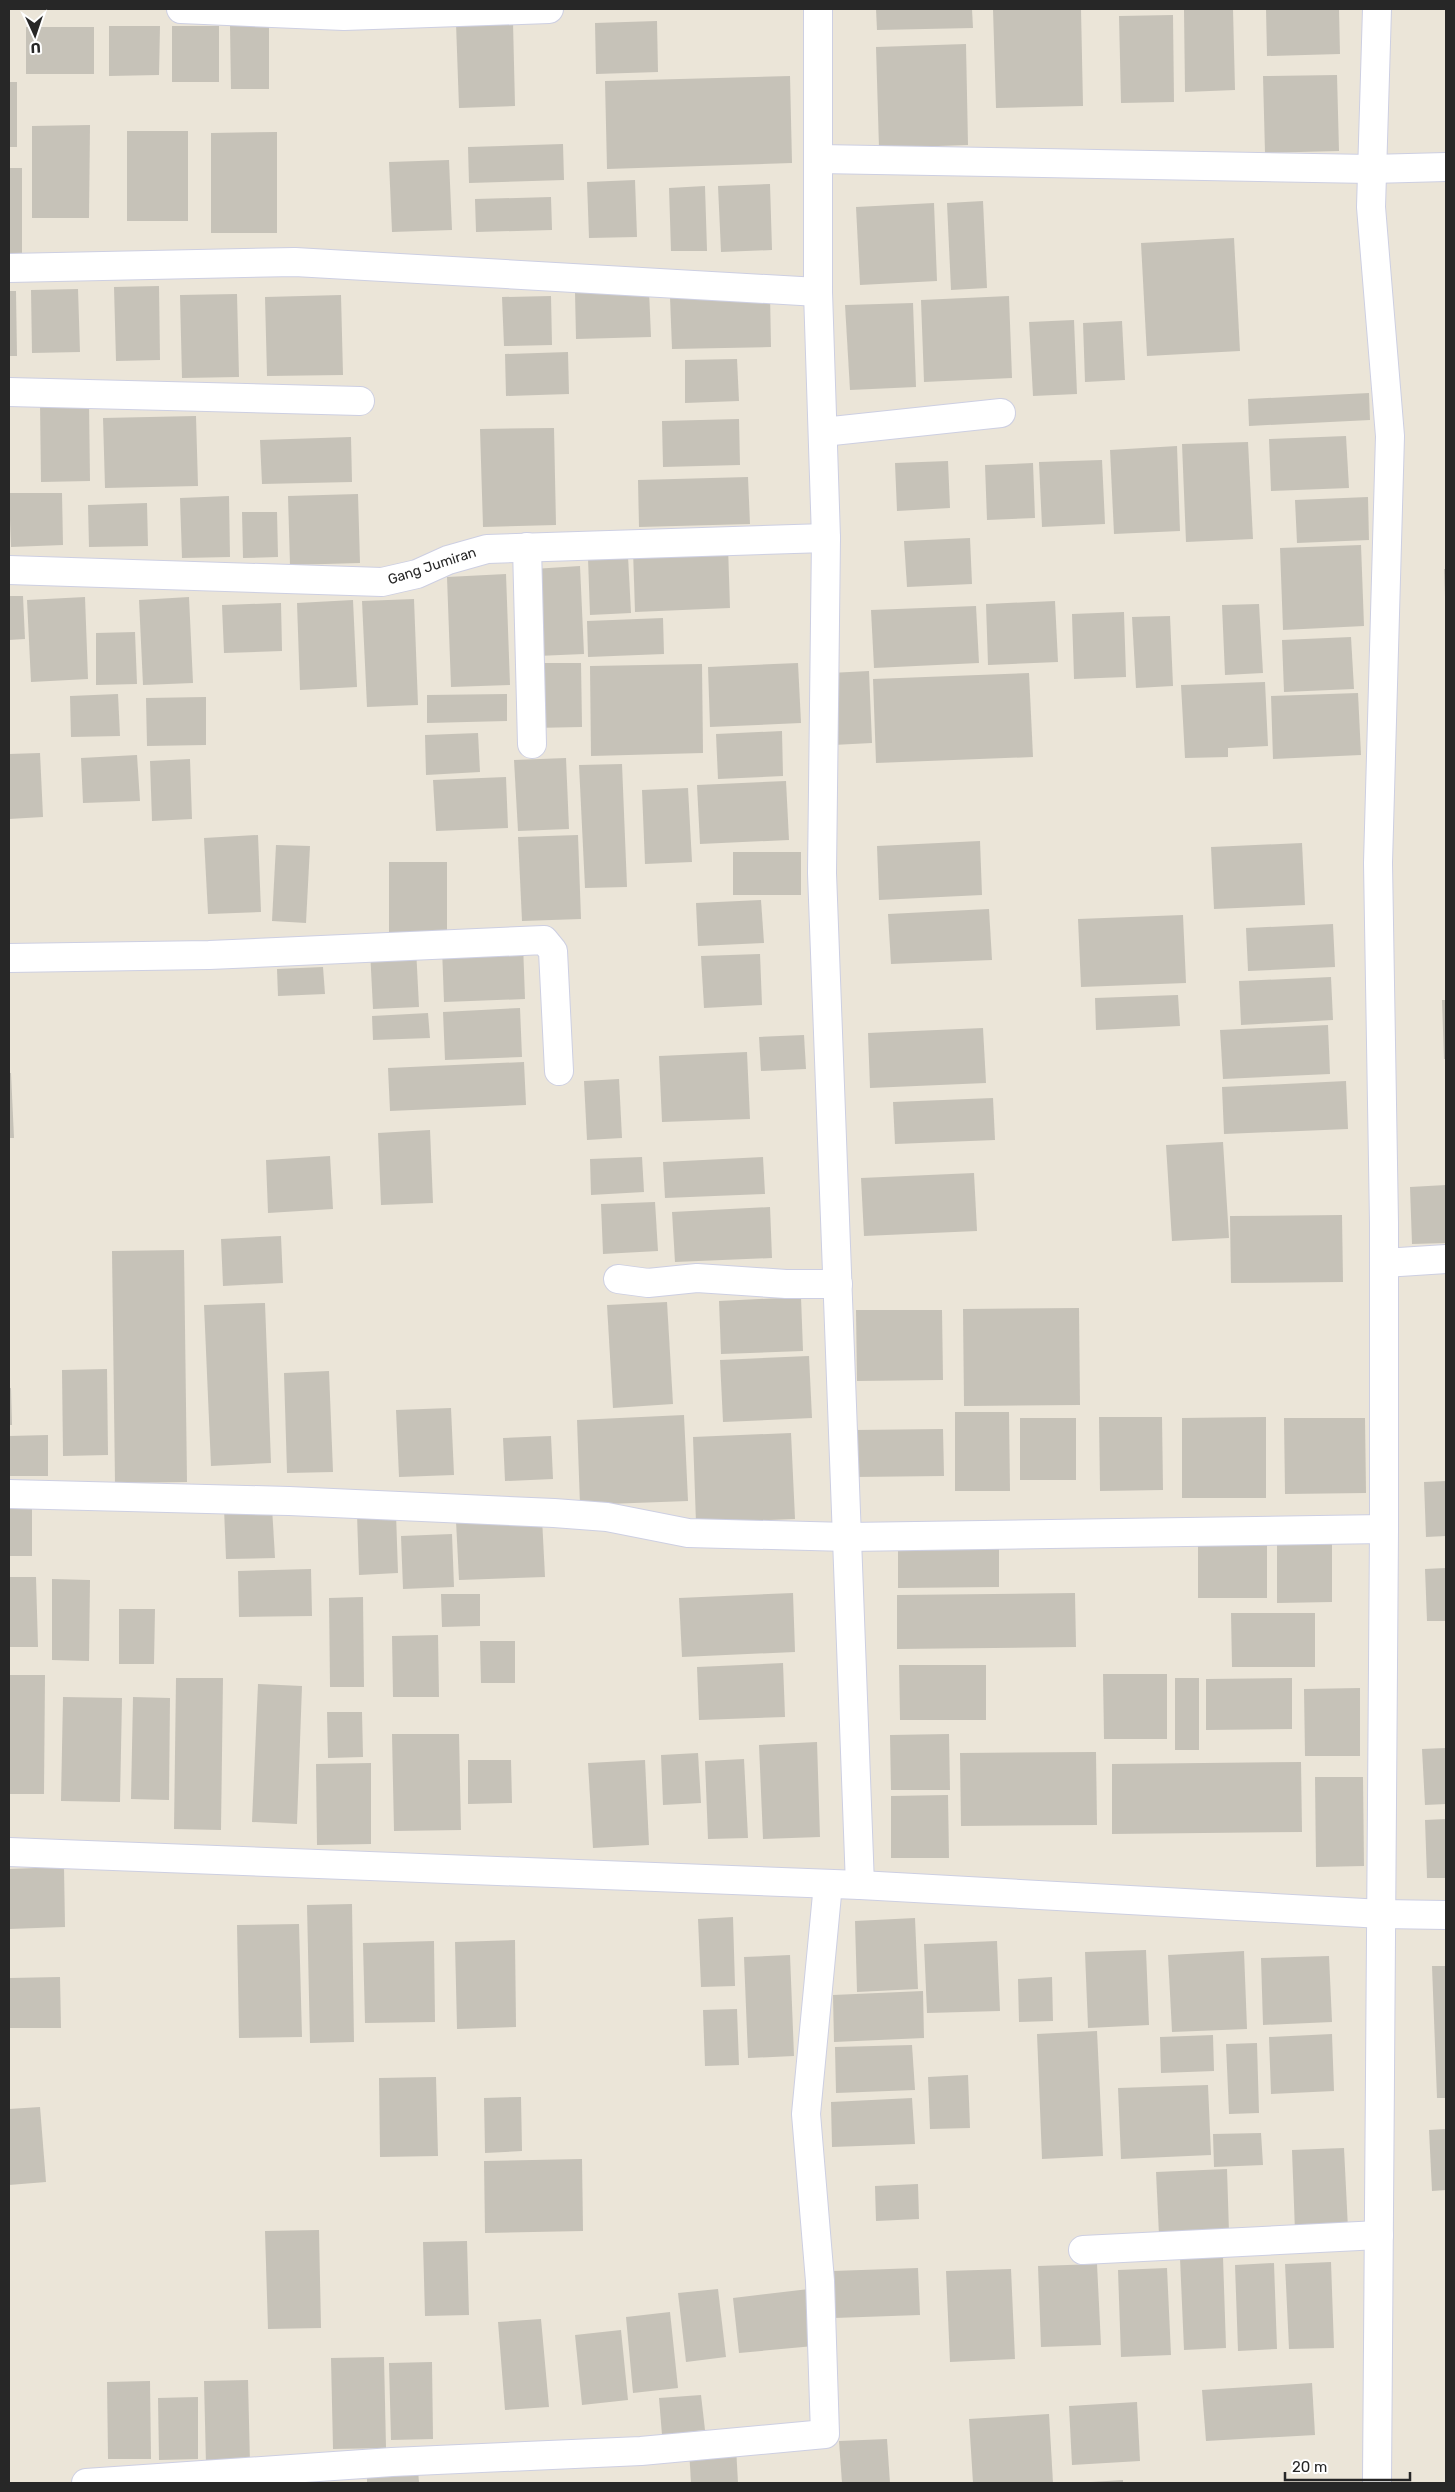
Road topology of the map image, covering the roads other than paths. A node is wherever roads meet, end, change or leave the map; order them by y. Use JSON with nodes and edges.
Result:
{"nodes":[{"id":1,"x":181,"y":9,"type":"edge"},
{"id":2,"x":548,"y":9,"type":"edge"},
{"id":3,"x":818,"y":9,"type":"edge"},
{"id":4,"x":1377,"y":9,"type":"edge"},
{"id":5,"x":819,"y":159,"type":"junction"},
{"id":6,"x":1446,"y":167,"type":"edge"},
{"id":7,"x":1372,"y":170,"type":"junction"},
{"id":8,"x":9,"y":268,"type":"edge"},
{"id":9,"x":818,"y":292,"type":"junction"},
{"id":10,"x":9,"y":392,"type":"edge"},
{"id":11,"x":360,"y":401,"type":"dead end"},
{"id":12,"x":1001,"y":413,"type":"dead end"},
{"id":13,"x":823,"y":432,"type":"junction"},
{"id":14,"x":826,"y":538,"type":"junction"},
{"id":15,"x":527,"y":547,"type":"junction"},
{"id":16,"x":9,"y":570,"type":"edge"},
{"id":17,"x":532,"y":744,"type":"dead end"},
{"id":18,"x":9,"y":958,"type":"edge"},
{"id":19,"x":559,"y":1071,"type":"dead end"},
{"id":20,"x":1446,"y":1258,"type":"edge"},
{"id":21,"x":1384,"y":1263,"type":"junction"},
{"id":22,"x":618,"y":1279,"type":"dead end"},
{"id":23,"x":838,"y":1284,"type":"junction"},
{"id":24,"x":9,"y":1494,"type":"edge"},
{"id":25,"x":1384,"y":1529,"type":"junction"},
{"id":26,"x":848,"y":1537,"type":"junction"},
{"id":27,"x":9,"y":1852,"type":"edge"},
{"id":28,"x":828,"y":1884,"type":"junction"},
{"id":29,"x":860,"y":1885,"type":"junction"},
{"id":30,"x":1382,"y":1914,"type":"junction"},
{"id":31,"x":1446,"y":1915,"type":"edge"},
{"id":32,"x":1378,"y":2236,"type":"junction"},
{"id":33,"x":1083,"y":2250,"type":"dead end"},
{"id":34,"x":86,"y":2483,"type":"edge"},
{"id":35,"x":1377,"y":2483,"type":"edge"}],
"edges":[{"from":1,"to":2,"type":"street"},
{"from":3,"to":5,"type":"street"},
{"from":4,"to":7,"type":"street"},
{"from":5,"to":7,"type":"street"},
{"from":5,"to":9,"type":"street"},
{"from":6,"to":7,"type":"street"},
{"from":7,"to":21,"type":"street"},
{"from":8,"to":9,"type":"street"},
{"from":9,"to":13,"type":"street"},
{"from":10,"to":11,"type":"street"},
{"from":12,"to":13,"type":"street"},
{"from":13,"to":14,"type":"street"},
{"from":14,"to":15,"type":"street","name":"Gang Jumiran"},
{"from":14,"to":23,"type":"street"},
{"from":15,"to":16,"type":"street","name":"Gang Jumiran"},
{"from":15,"to":17,"type":"street"},
{"from":18,"to":19,"type":"street"},
{"from":20,"to":21,"type":"street"},
{"from":21,"to":25,"type":"street"},
{"from":22,"to":23,"type":"street"},
{"from":23,"to":26,"type":"street"},
{"from":24,"to":26,"type":"street"},
{"from":25,"to":26,"type":"street"},
{"from":25,"to":30,"type":"street"},
{"from":26,"to":29,"type":"street"},
{"from":27,"to":28,"type":"street"},
{"from":28,"to":29,"type":"street"},
{"from":28,"to":34,"type":"street"},
{"from":29,"to":30,"type":"street"},
{"from":30,"to":31,"type":"street"},
{"from":30,"to":32,"type":"street"},
{"from":32,"to":33,"type":"street"},
{"from":32,"to":35,"type":"street"}]}
